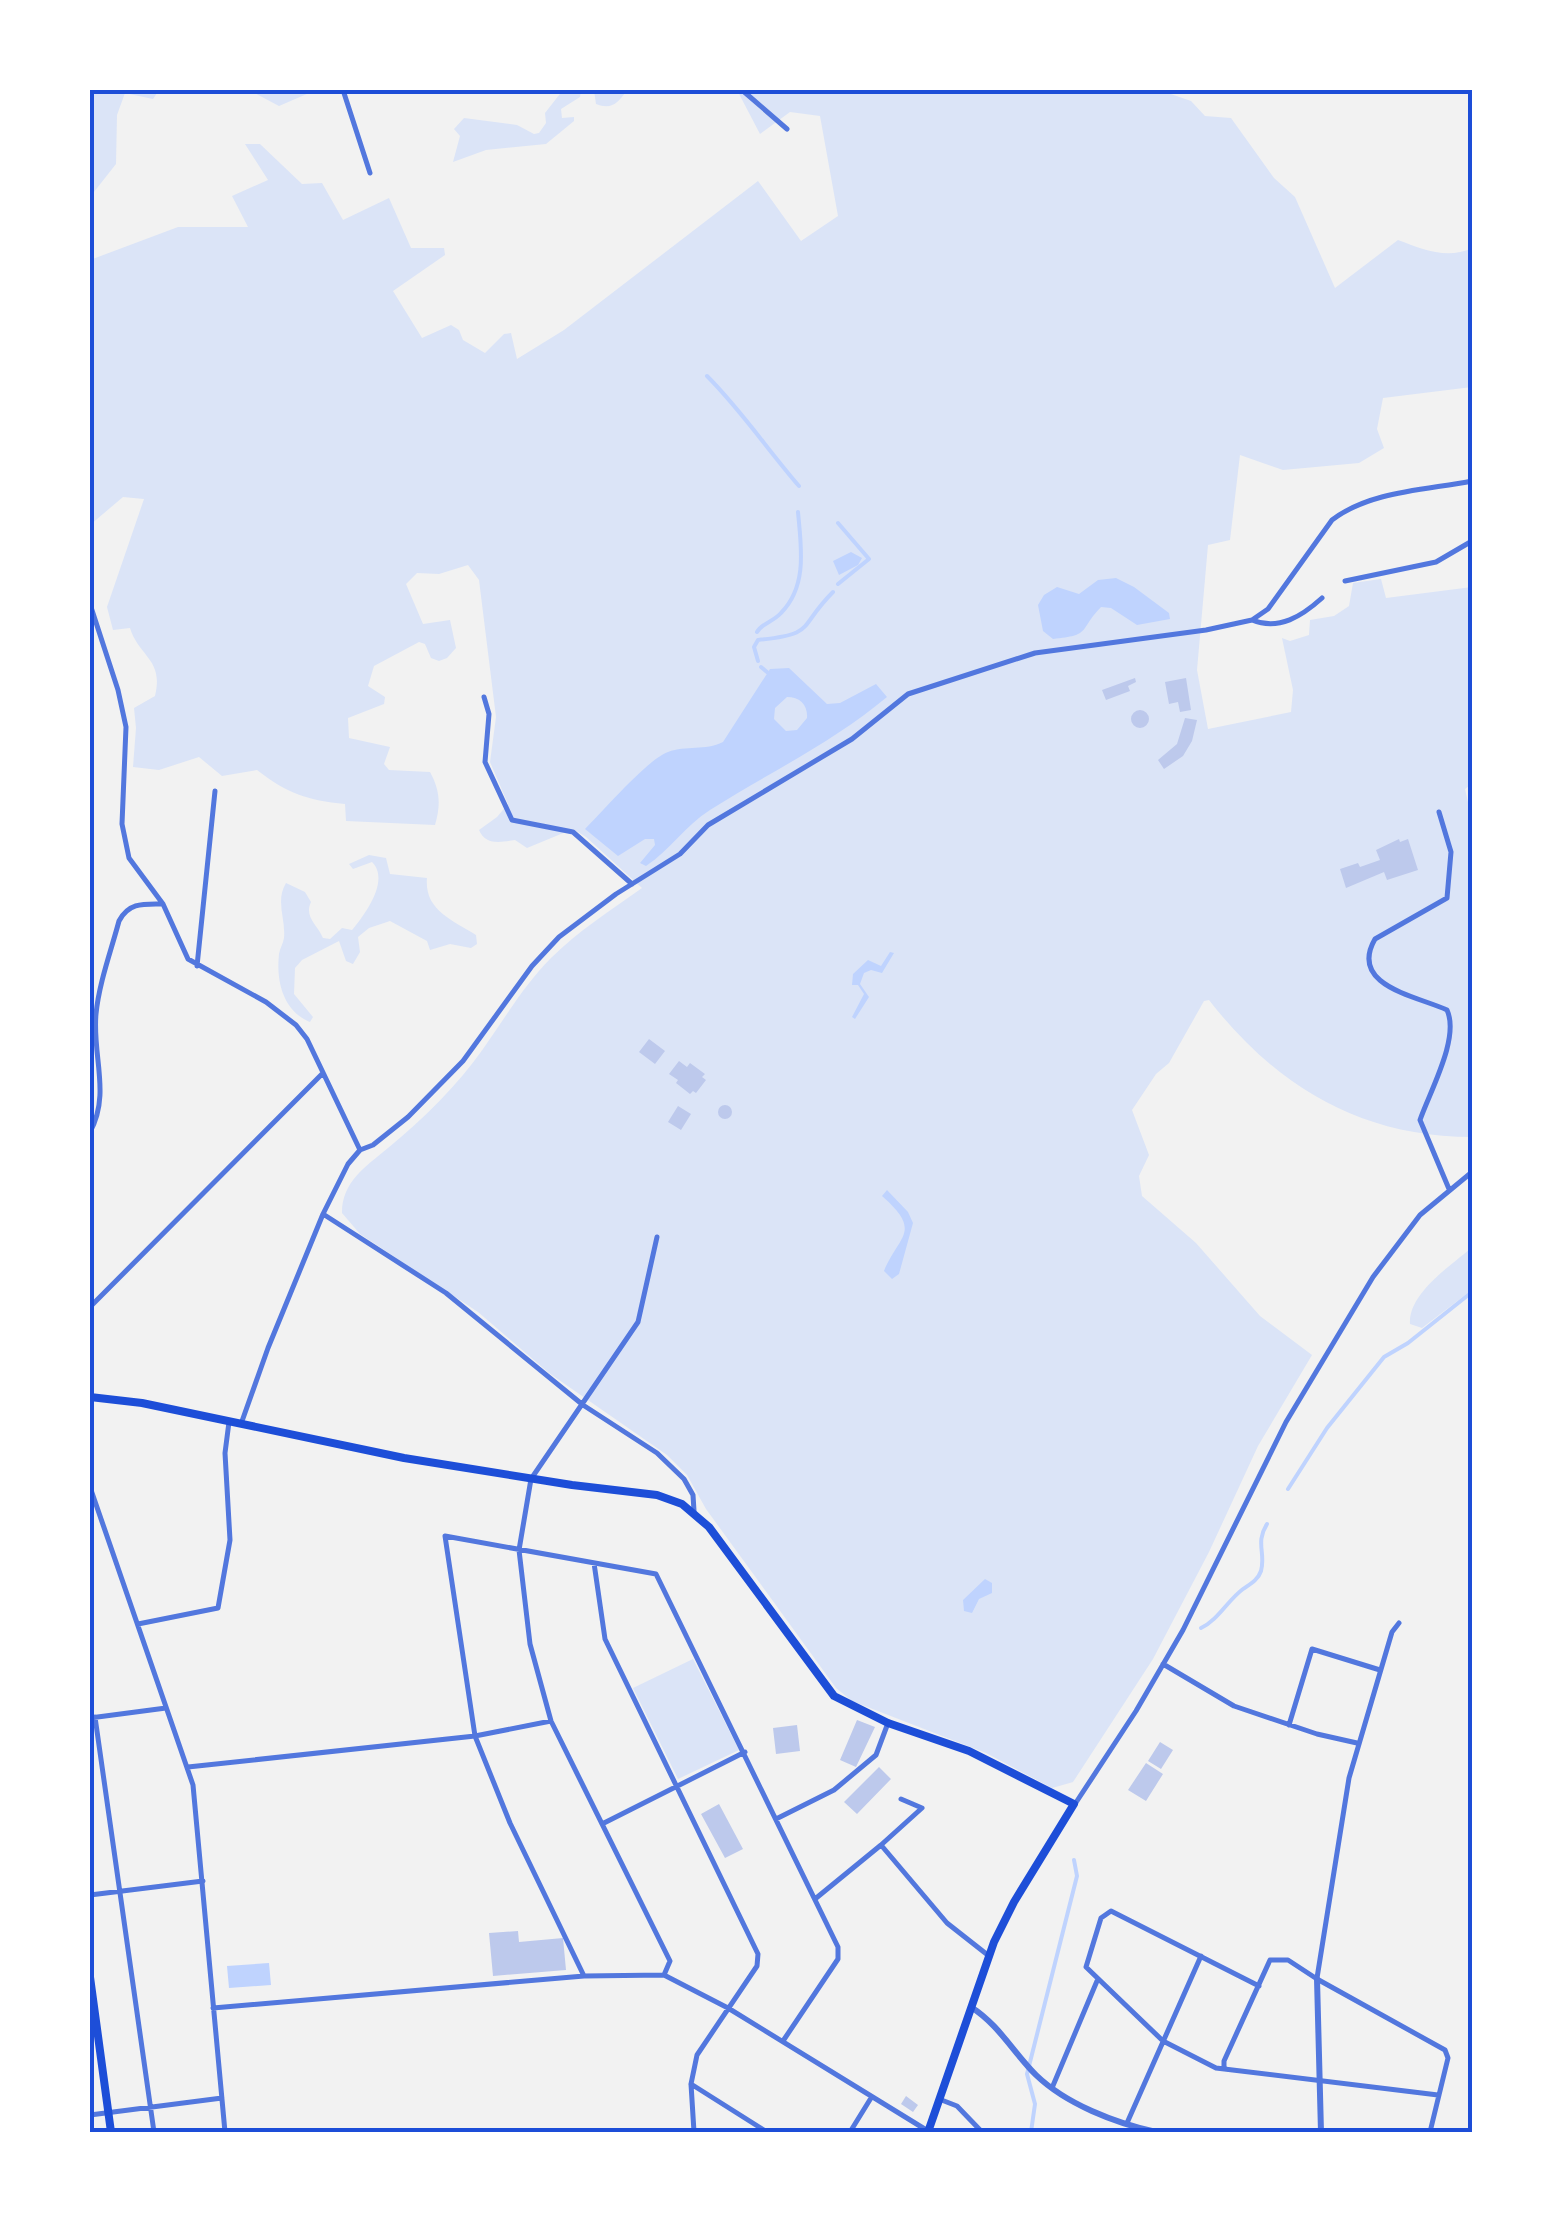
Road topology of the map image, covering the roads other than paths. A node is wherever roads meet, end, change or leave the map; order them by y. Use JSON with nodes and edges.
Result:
{"nodes":[{"id":1,"x":343,"y":90,"type":"edge"},
{"id":2,"x":742,"y":90,"type":"edge"},
{"id":3,"x":787,"y":129,"type":"dead end"},
{"id":4,"x":370,"y":173,"type":"dead end"},
{"id":5,"x":1472,"y":481,"type":"edge"},
{"id":6,"x":1472,"y":541,"type":"edge"},
{"id":7,"x":1345,"y":581,"type":"dead end"},
{"id":8,"x":1322,"y":598,"type":"dead end"},
{"id":9,"x":90,"y":604,"type":"edge"},
{"id":10,"x":1252,"y":620,"type":"junction"},
{"id":11,"x":484,"y":697,"type":"dead end"},
{"id":12,"x":215,"y":791,"type":"dead end"},
{"id":13,"x":1439,"y":812,"type":"dead end"},
{"id":14,"x":632,"y":884,"type":"junction"},
{"id":15,"x":163,"y":904,"type":"junction"},
{"id":16,"x":197,"y":966,"type":"junction"},
{"id":17,"x":322,"y":1073,"type":"junction"},
{"id":18,"x":90,"y":1132,"type":"edge"},
{"id":19,"x":360,"y":1150,"type":"junction"},
{"id":20,"x":1472,"y":1172,"type":"edge"},
{"id":21,"x":1449,"y":1188,"type":"junction"},
{"id":22,"x":323,"y":1214,"type":"junction"},
{"id":23,"x":658,"y":1237,"type":"dead end"},
{"id":24,"x":90,"y":1306,"type":"edge"},
{"id":25,"x":90,"y":1397,"type":"edge"},
{"id":26,"x":583,"y":1405,"type":"junction"},
{"id":27,"x":229,"y":1422,"type":"junction"},
{"id":28,"x":241,"y":1424,"type":"junction"},
{"id":29,"x":531,"y":1479,"type":"junction"},
{"id":30,"x":90,"y":1487,"type":"edge"},
{"id":31,"x":694,"y":1511,"type":"junction"},
{"id":32,"x":519,"y":1550,"type":"junction"},
{"id":33,"x":594,"y":1563,"type":"junction"},
{"id":34,"x":1399,"y":1622,"type":"dead end"},
{"id":35,"x":138,"y":1624,"type":"junction"},
{"id":36,"x":1164,"y":1664,"type":"junction"},
{"id":37,"x":1380,"y":1670,"type":"junction"},
{"id":38,"x":168,"y":1708,"type":"junction"},
{"id":39,"x":93,"y":1718,"type":"edge"},
{"id":40,"x":550,"y":1722,"type":"junction"},
{"id":41,"x":888,"y":1724,"type":"junction"},
{"id":42,"x":1289,"y":1725,"type":"junction"},
{"id":43,"x":475,"y":1736,"type":"junction"},
{"id":44,"x":1357,"y":1743,"type":"junction"},
{"id":45,"x":745,"y":1752,"type":"junction"},
{"id":46,"x":188,"y":1767,"type":"junction"},
{"id":47,"x":676,"y":1785,"type":"junction"},
{"id":48,"x":901,"y":1798,"type":"dead end"},
{"id":49,"x":1074,"y":1804,"type":"junction"},
{"id":50,"x":776,"y":1819,"type":"junction"},
{"id":51,"x":602,"y":1824,"type":"junction"},
{"id":52,"x":881,"y":1845,"type":"junction"},
{"id":53,"x":203,"y":1881,"type":"junction"},
{"id":54,"x":121,"y":1891,"type":"junction"},
{"id":55,"x":90,"y":1895,"type":"edge"},
{"id":56,"x":816,"y":1899,"type":"junction"},
{"id":57,"x":989,"y":1956,"type":"junction"},
{"id":58,"x":1201,"y":1956,"type":"junction"},
{"id":59,"x":664,"y":1975,"type":"junction"},
{"id":60,"x":584,"y":1976,"type":"junction"},
{"id":61,"x":90,"y":1977,"type":"edge"},
{"id":62,"x":1317,"y":1980,"type":"junction"},
{"id":63,"x":1097,"y":1981,"type":"junction"},
{"id":64,"x":1259,"y":1986,"type":"junction"},
{"id":65,"x":971,"y":2007,"type":"junction"},
{"id":66,"x":214,"y":2008,"type":"junction"},
{"id":67,"x":728,"y":2008,"type":"junction"},
{"id":68,"x":1163,"y":2041,"type":"junction"},
{"id":69,"x":783,"y":2042,"type":"junction"},
{"id":70,"x":1224,"y":2069,"type":"junction"},
{"id":71,"x":1319,"y":2081,"type":"junction"},
{"id":72,"x":690,"y":2084,"type":"junction"},
{"id":73,"x":1052,"y":2088,"type":"junction"},
{"id":74,"x":1438,"y":2095,"type":"junction"},
{"id":75,"x":222,"y":2098,"type":"junction"},
{"id":76,"x":872,"y":2098,"type":"junction"},
{"id":77,"x":939,"y":2099,"type":"junction"},
{"id":78,"x":151,"y":2107,"type":"junction"},
{"id":79,"x":108,"y":2113,"type":"junction"},
{"id":80,"x":90,"y":2115,"type":"edge"},
{"id":81,"x":1127,"y":2123,"type":"junction"},
{"id":82,"x":111,"y":2132,"type":"edge"},
{"id":83,"x":154,"y":2132,"type":"edge"},
{"id":84,"x":225,"y":2132,"type":"edge"},
{"id":85,"x":694,"y":2132,"type":"edge"},
{"id":86,"x":767,"y":2132,"type":"edge"},
{"id":87,"x":850,"y":2132,"type":"edge"},
{"id":88,"x":928,"y":2132,"type":"edge"},
{"id":89,"x":982,"y":2132,"type":"edge"},
{"id":90,"x":1156,"y":2132,"type":"edge"},
{"id":91,"x":1321,"y":2132,"type":"edge"},
{"id":92,"x":1430,"y":2132,"type":"edge"}],
"edges":[{"from":1,"to":4,"type":"street"},
{"from":2,"to":3,"type":"street"},
{"from":5,"to":10,"type":"street"},
{"from":6,"to":7,"type":"street"},
{"from":8,"to":10,"type":"street"},
{"from":9,"to":15,"type":"street"},
{"from":10,"to":14,"type":"street"},
{"from":11,"to":14,"type":"street"},
{"from":12,"to":16,"type":"street"},
{"from":13,"to":21,"type":"street"},
{"from":14,"to":19,"type":"street"},
{"from":15,"to":16,"type":"street"},
{"from":15,"to":18,"type":"street"},
{"from":16,"to":17,"type":"street"},
{"from":17,"to":19,"type":"street"},
{"from":17,"to":24,"type":"street"},
{"from":19,"to":22,"type":"street"},
{"from":20,"to":21,"type":"street"},
{"from":21,"to":36,"type":"street"},
{"from":22,"to":26,"type":"street"},
{"from":22,"to":28,"type":"street"},
{"from":23,"to":26,"type":"street"},
{"from":25,"to":27,"type":"main road"},
{"from":26,"to":29,"type":"street"},
{"from":26,"to":31,"type":"street"},
{"from":27,"to":28,"type":"main road"},
{"from":27,"to":35,"type":"street"},
{"from":28,"to":29,"type":"main road"},
{"from":29,"to":31,"type":"main road"},
{"from":29,"to":32,"type":"street"},
{"from":30,"to":35,"type":"street"},
{"from":31,"to":41,"type":"main road"},
{"from":32,"to":33,"type":"street"},
{"from":32,"to":40,"type":"street"},
{"from":32,"to":43,"type":"street"},
{"from":33,"to":45,"type":"street"},
{"from":33,"to":47,"type":"street"},
{"from":34,"to":37,"type":"street"},
{"from":35,"to":38,"type":"street"},
{"from":36,"to":42,"type":"street"},
{"from":36,"to":49,"type":"street"},
{"from":37,"to":42,"type":"street"},
{"from":37,"to":44,"type":"street"},
{"from":38,"to":39,"type":"street"},
{"from":38,"to":46,"type":"street"},
{"from":39,"to":54,"type":"street"},
{"from":40,"to":43,"type":"street"},
{"from":40,"to":51,"type":"street"},
{"from":41,"to":49,"type":"main road"},
{"from":41,"to":50,"type":"street"},
{"from":42,"to":44,"type":"street"},
{"from":43,"to":46,"type":"street"},
{"from":43,"to":60,"type":"street"},
{"from":44,"to":62,"type":"street"},
{"from":45,"to":47,"type":"street"},
{"from":45,"to":50,"type":"street"},
{"from":46,"to":53,"type":"street"},
{"from":47,"to":51,"type":"street"},
{"from":47,"to":67,"type":"street"},
{"from":48,"to":52,"type":"street"},
{"from":49,"to":57,"type":"main road"},
{"from":50,"to":56,"type":"street"},
{"from":51,"to":59,"type":"street"},
{"from":52,"to":56,"type":"street"},
{"from":52,"to":57,"type":"street"},
{"from":53,"to":54,"type":"street"},
{"from":53,"to":66,"type":"street"},
{"from":54,"to":55,"type":"street"},
{"from":54,"to":78,"type":"street"},
{"from":56,"to":69,"type":"street"},
{"from":57,"to":65,"type":"main road"},
{"from":58,"to":63,"type":"street"},
{"from":58,"to":64,"type":"street"},
{"from":58,"to":68,"type":"street"},
{"from":59,"to":60,"type":"street"},
{"from":59,"to":67,"type":"street"},
{"from":60,"to":66,"type":"street"},
{"from":61,"to":79,"type":"main road"},
{"from":62,"to":64,"type":"street"},
{"from":62,"to":71,"type":"street"},
{"from":62,"to":74,"type":"street"},
{"from":63,"to":68,"type":"street"},
{"from":63,"to":73,"type":"street"},
{"from":64,"to":70,"type":"street"},
{"from":65,"to":73,"type":"street"},
{"from":65,"to":77,"type":"main road"},
{"from":66,"to":75,"type":"street"},
{"from":67,"to":69,"type":"street"},
{"from":67,"to":72,"type":"street"},
{"from":68,"to":70,"type":"street"},
{"from":68,"to":81,"type":"street"},
{"from":69,"to":76,"type":"street"},
{"from":70,"to":71,"type":"street"},
{"from":71,"to":74,"type":"street"},
{"from":71,"to":91,"type":"street"},
{"from":72,"to":85,"type":"street"},
{"from":72,"to":86,"type":"street"},
{"from":73,"to":81,"type":"street"},
{"from":74,"to":92,"type":"street"},
{"from":75,"to":78,"type":"street"},
{"from":75,"to":84,"type":"street"},
{"from":76,"to":87,"type":"street"},
{"from":76,"to":88,"type":"street"},
{"from":77,"to":88,"type":"main road"},
{"from":77,"to":89,"type":"street"},
{"from":78,"to":79,"type":"street"},
{"from":78,"to":83,"type":"street"},
{"from":79,"to":80,"type":"street"},
{"from":79,"to":82,"type":"main road"},
{"from":81,"to":90,"type":"street"}]}
